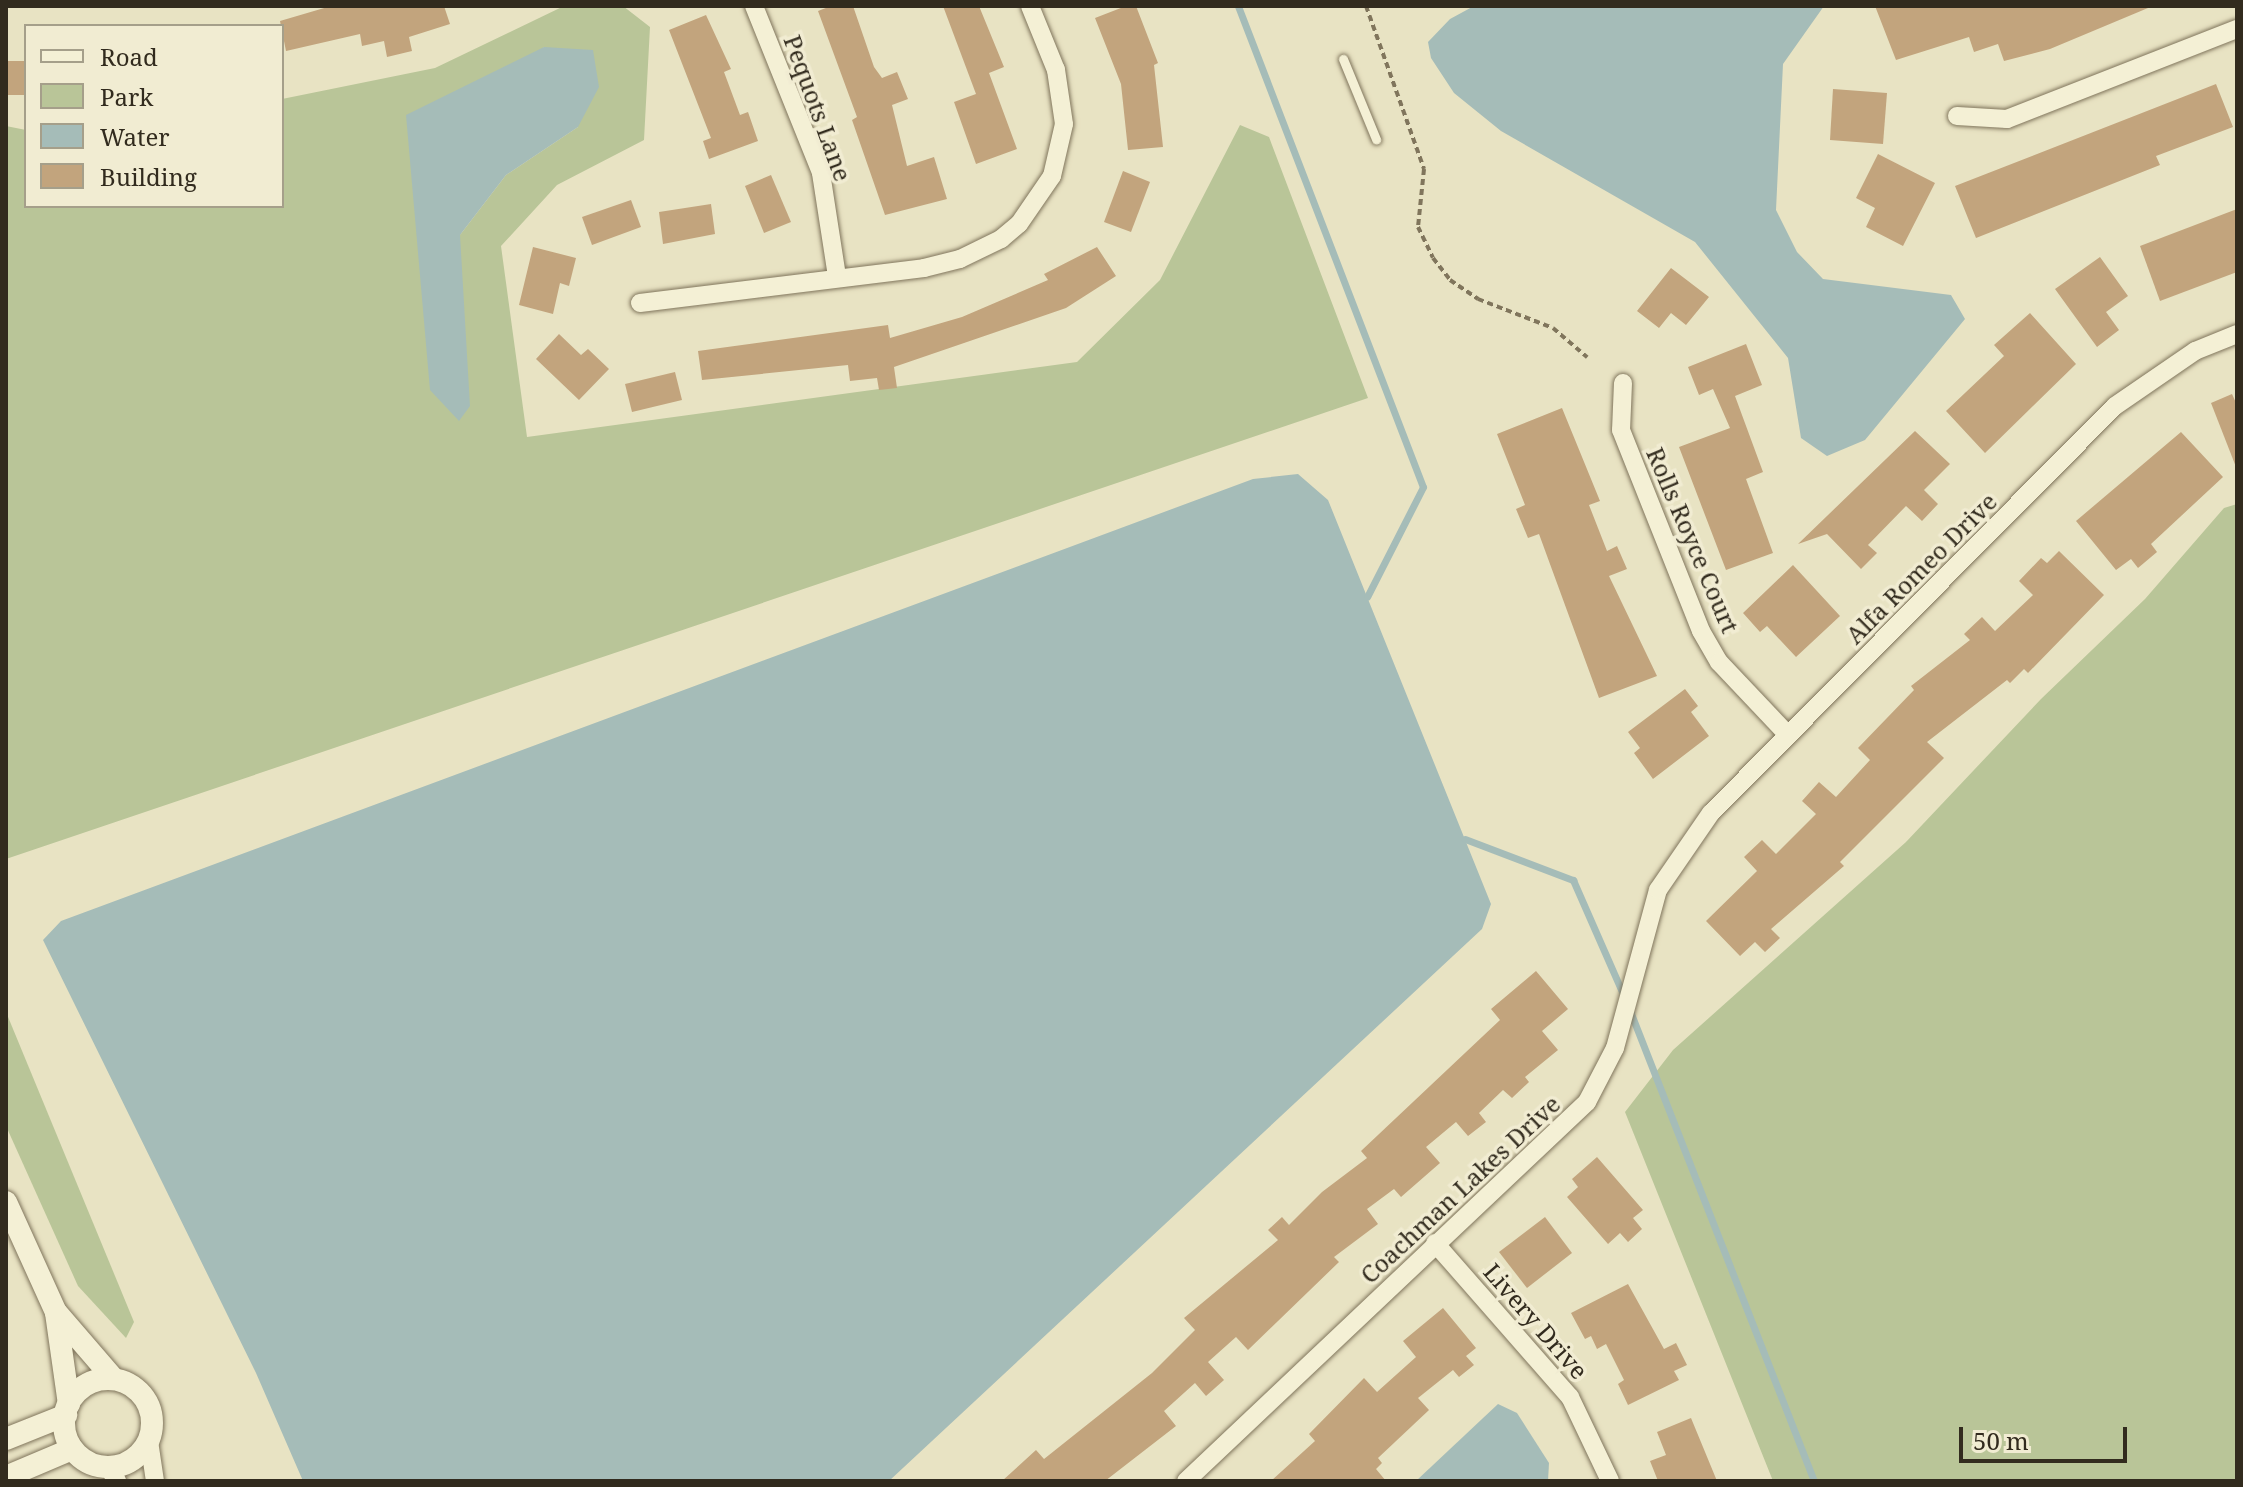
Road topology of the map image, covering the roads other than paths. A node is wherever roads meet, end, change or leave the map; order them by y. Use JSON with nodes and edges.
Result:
{"nodes":[{"id":1,"x":754,"y":6,"type":"edge"},
{"id":2,"x":1030,"y":6,"type":"edge"},
{"id":3,"x":2237,"y":29,"type":"edge"},
{"id":4,"x":1343,"y":59,"type":"dead end"},
{"id":5,"x":1957,"y":116,"type":"dead end"},
{"id":6,"x":1376,"y":139,"type":"dead end"},
{"id":7,"x":837,"y":276,"type":"junction"},
{"id":8,"x":640,"y":303,"type":"dead end"},
{"id":9,"x":2237,"y":334,"type":"edge"},
{"id":10,"x":1623,"y":383,"type":"dead end"},
{"id":11,"x":1788,"y":735,"type":"junction"},
{"id":12,"x":1669,"y":871,"type":"joint"},
{"id":13,"x":6,"y":1202,"type":"edge"},
{"id":14,"x":1435,"y":1243,"type":"junction"},
{"id":15,"x":56,"y":1312,"type":"junction"},
{"id":16,"x":113,"y":1378,"type":"junction"},
{"id":17,"x":67,"y":1410,"type":"junction"},
{"id":18,"x":6,"y":1439,"type":"edge"},
{"id":19,"x":149,"y":1441,"type":"junction"},
{"id":20,"x":72,"y":1449,"type":"junction"},
{"id":21,"x":112,"y":1474,"type":"edge"},
{"id":22,"x":6,"y":1477,"type":"edge"},
{"id":23,"x":155,"y":1481,"type":"edge"},
{"id":24,"x":1186,"y":1481,"type":"edge"},
{"id":25,"x":1610,"y":1481,"type":"edge"}],
"edges":[{"from":1,"to":7,"type":"street","name":"Pequots Lane"},
{"from":2,"to":7,"type":"street"},
{"from":3,"to":5,"type":"street"},
{"from":4,"to":6,"type":"lane"},
{"from":7,"to":8,"type":"street"},
{"from":9,"to":11,"type":"street","name":"Alfa Romeo Drive"},
{"from":10,"to":11,"type":"street","name":"Rolls Royce Court"},
{"from":11,"to":12,"type":"street","name":"Alfa Romeo Drive"},
{"from":12,"to":14,"type":"street","name":"Coachman Lakes Drive"},
{"from":13,"to":15,"type":"street"},
{"from":14,"to":24,"type":"street","name":"Coachman Lakes Drive"},
{"from":14,"to":25,"type":"street","name":"Livery Drive"},
{"from":15,"to":16,"type":"street"},
{"from":15,"to":17,"type":"street"},
{"from":16,"to":17,"type":"street"},
{"from":16,"to":19,"type":"street"},
{"from":17,"to":18,"type":"street"},
{"from":17,"to":20,"type":"street"},
{"from":19,"to":21,"type":"street"},
{"from":19,"to":23,"type":"street"},
{"from":20,"to":21,"type":"street"},
{"from":20,"to":22,"type":"street"}]}
